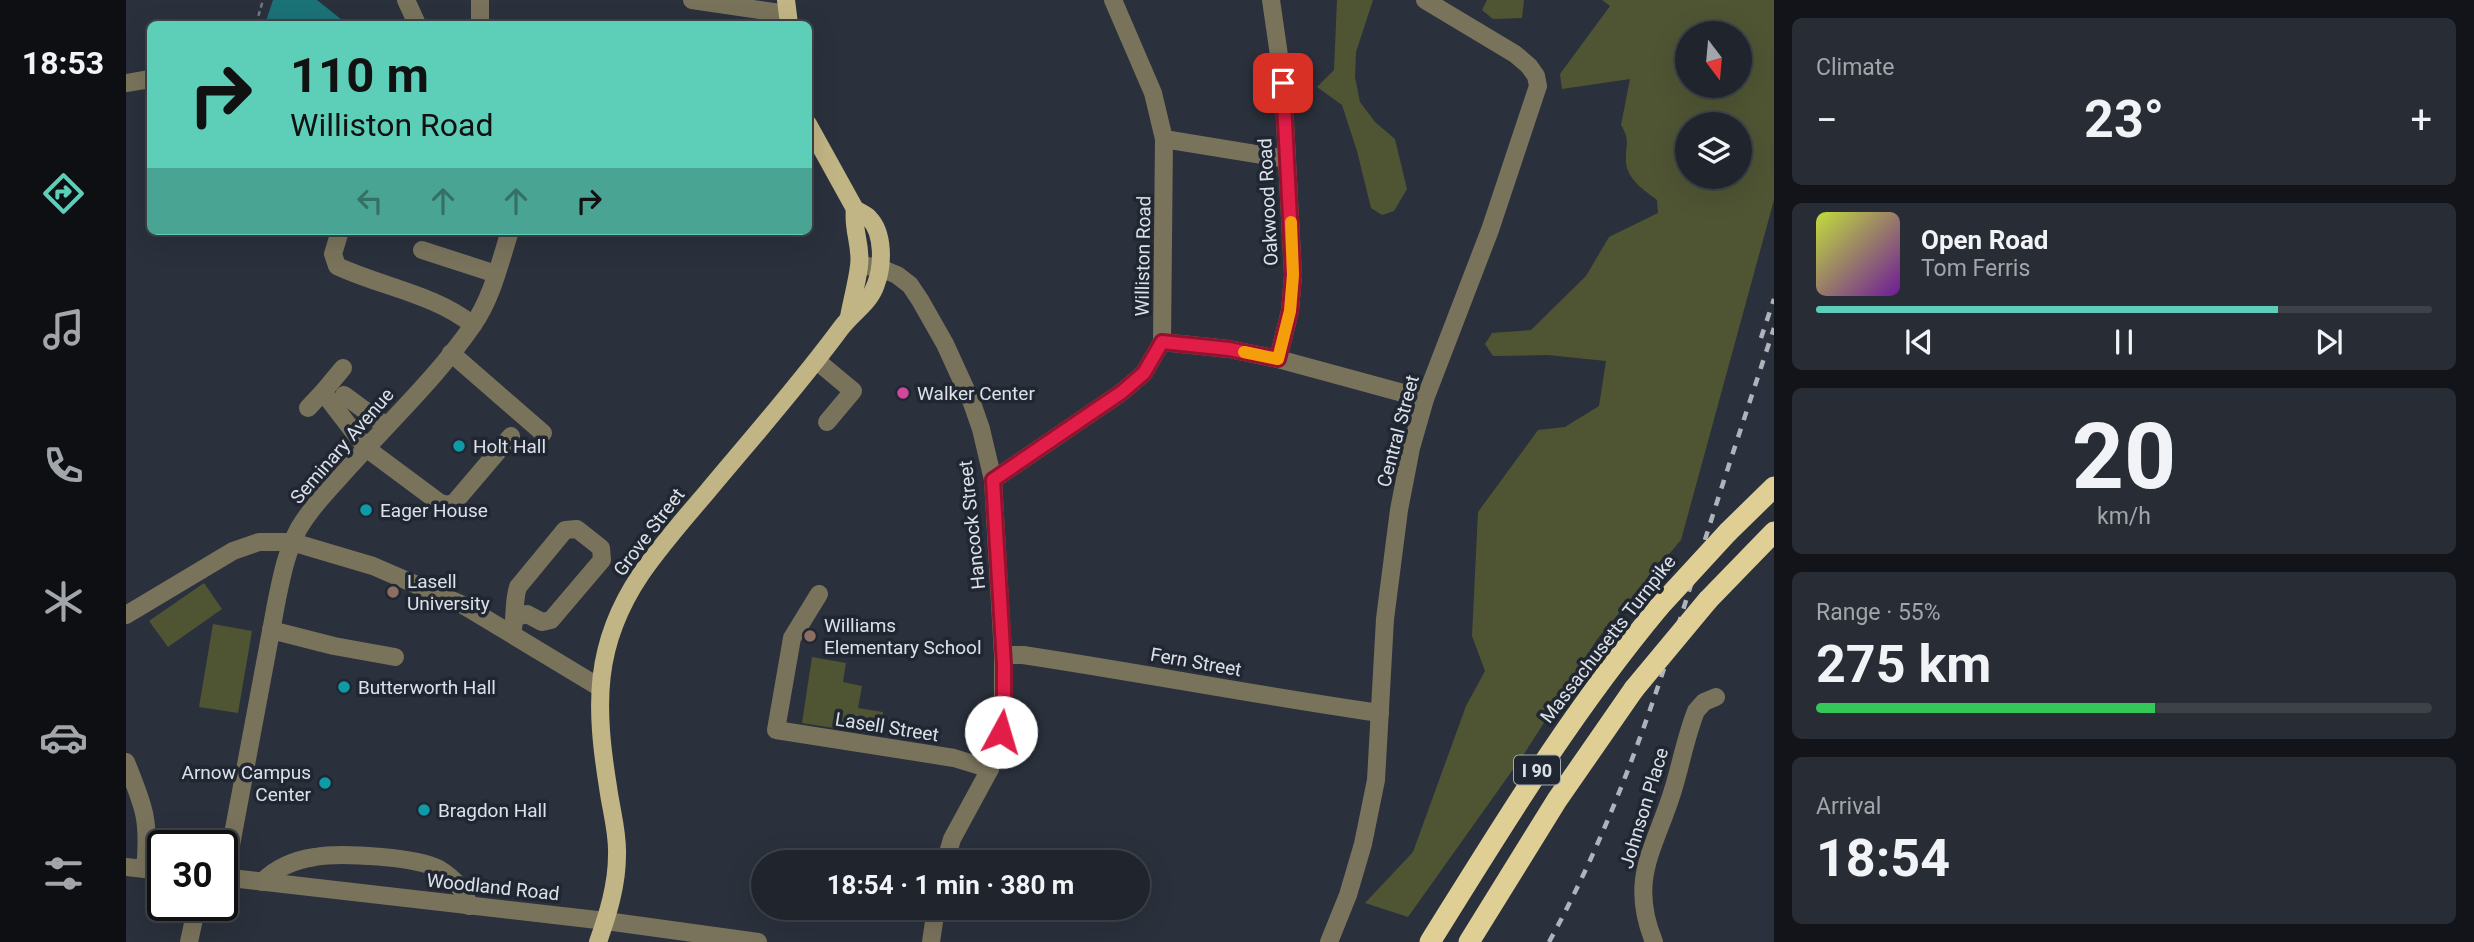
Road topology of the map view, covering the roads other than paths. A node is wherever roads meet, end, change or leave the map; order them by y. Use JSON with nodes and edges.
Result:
{"nodes":[{"id":1,"x":406,"y":0,"type":"edge"},
{"id":2,"x":480,"y":0,"type":"edge"},
{"id":3,"x":692,"y":0,"type":"edge"},
{"id":4,"x":1113,"y":0,"type":"edge"},
{"id":5,"x":1271,"y":0,"type":"edge"},
{"id":6,"x":1425,"y":0,"type":"edge"},
{"id":7,"x":788,"y":13,"type":"edge"},
{"id":8,"x":416,"y":21,"type":"edge"},
{"id":9,"x":480,"y":21,"type":"edge"},
{"id":10,"x":147,"y":80,"type":"edge"},
{"id":11,"x":126,"y":83,"type":"edge"},
{"id":12,"x":812,"y":131,"type":"edge"},
{"id":13,"x":1164,"y":139,"type":"junction"},
{"id":14,"x":1287,"y":159,"type":"junction"},
{"id":15,"x":855,"y":209,"type":"junction"},
{"id":16,"x":339,"y":235,"type":"edge"},
{"id":17,"x":509,"y":235,"type":"edge"},
{"id":18,"x":422,"y":250,"type":"dead end"},
{"id":19,"x":860,"y":265,"type":"junction"},
{"id":20,"x":880,"y":268,"type":"junction"},
{"id":21,"x":496,"y":274,"type":"junction"},
{"id":22,"x":849,"y":317,"type":"junction"},
{"id":23,"x":473,"y":325,"type":"junction"},
{"id":24,"x":1162,"y":342,"type":"junction"},
{"id":25,"x":451,"y":354,"type":"junction"},
{"id":26,"x":1278,"y":359,"type":"junction"},
{"id":27,"x":817,"y":361,"type":"junction"},
{"id":28,"x":344,"y":368,"type":"dead end"},
{"id":29,"x":323,"y":392,"type":"junction"},
{"id":30,"x":344,"y":395,"type":"dead end"},
{"id":31,"x":1425,"y":398,"type":"junction"},
{"id":32,"x":307,"y":408,"type":"dead end"},
{"id":33,"x":827,"y":422,"type":"dead end"},
{"id":34,"x":386,"y":426,"type":"junction"},
{"id":35,"x":543,"y":433,"type":"dead end"},
{"id":36,"x":511,"y":436,"type":"dead end"},
{"id":37,"x":366,"y":448,"type":"junction"},
{"id":38,"x":993,"y":480,"type":"junction"},
{"id":39,"x":1774,"y":487,"type":"edge"},
{"id":40,"x":1774,"y":532,"type":"edge"},
{"id":41,"x":292,"y":542,"type":"junction"},
{"id":42,"x":819,"y":594,"type":"dead end"},
{"id":43,"x":126,"y":615,"type":"edge"},
{"id":44,"x":514,"y":625,"type":"junction"},
{"id":45,"x":271,"y":630,"type":"junction"},
{"id":46,"x":1003,"y":654,"type":"junction"},
{"id":47,"x":395,"y":657,"type":"dead end"},
{"id":48,"x":599,"y":687,"type":"junction"},
{"id":49,"x":1716,"y":696,"type":"dead end"},
{"id":50,"x":1380,"y":713,"type":"junction"},
{"id":51,"x":126,"y":762,"type":"edge"},
{"id":52,"x":990,"y":769,"type":"junction"},
{"id":53,"x":148,"y":830,"type":"edge"},
{"id":54,"x":232,"y":830,"type":"edge"},
{"id":55,"x":949,"y":850,"type":"edge"},
{"id":56,"x":126,"y":867,"type":"edge"},
{"id":57,"x":147,"y":869,"type":"edge"},
{"id":58,"x":238,"y":879,"type":"edge"},
{"id":59,"x":262,"y":882,"type":"junction"},
{"id":60,"x":469,"y":906,"type":"junction"},
{"id":61,"x":934,"y":920,"type":"edge"},
{"id":62,"x":194,"y":921,"type":"edge"},
{"id":63,"x":606,"y":921,"type":"junction"},
{"id":64,"x":189,"y":942,"type":"edge"},
{"id":65,"x":597,"y":942,"type":"edge"},
{"id":66,"x":757,"y":942,"type":"edge"},
{"id":67,"x":931,"y":942,"type":"edge"},
{"id":68,"x":1329,"y":942,"type":"edge"},
{"id":69,"x":1430,"y":942,"type":"edge"},
{"id":70,"x":1469,"y":942,"type":"edge"},
{"id":71,"x":1654,"y":942,"type":"edge"}],
"edges":[{"from":1,"to":8,"type":"street"},
{"from":2,"to":9,"type":"street"},
{"from":3,"to":7,"type":"street"},
{"from":4,"to":13,"type":"street","name":"Williston Road"},
{"from":5,"to":14,"type":"street","name":"Oakwood Road"},
{"from":6,"to":31,"type":"street","name":"Central Street"},
{"from":10,"to":11,"type":"street"},
{"from":12,"to":15,"type":"main road","name":"Grove Street"},
{"from":13,"to":14,"type":"street"},
{"from":13,"to":24,"type":"street","name":"Williston Road"},
{"from":14,"to":26,"type":"street","name":"Oakwood Road"},
{"from":15,"to":19,"type":"main road","name":"Grove Street"},
{"from":15,"to":20,"type":"main road","name":"Grove Street"},
{"from":16,"to":23,"type":"street"},
{"from":17,"to":21,"type":"street","name":"Seminary Avenue"},
{"from":18,"to":21,"type":"street"},
{"from":19,"to":20,"type":"street","name":"Hancock Street"},
{"from":19,"to":22,"type":"main road","name":"Grove Street"},
{"from":20,"to":22,"type":"main road","name":"Grove Street"},
{"from":20,"to":38,"type":"street","name":"Hancock Street"},
{"from":21,"to":23,"type":"street","name":"Seminary Avenue"},
{"from":22,"to":27,"type":"main road","name":"Grove Street"},
{"from":23,"to":25,"type":"street","name":"Seminary Avenue"},
{"from":24,"to":26,"type":"street"},
{"from":24,"to":38,"type":"street","name":"Williston Road"},
{"from":25,"to":34,"type":"street","name":"Seminary Avenue"},
{"from":25,"to":35,"type":"street"},
{"from":26,"to":31,"type":"street"},
{"from":27,"to":33,"type":"street"},
{"from":27,"to":48,"type":"main road","name":"Grove Street"},
{"from":28,"to":29,"type":"street"},
{"from":29,"to":32,"type":"street"},
{"from":29,"to":37,"type":"street"},
{"from":30,"to":34,"type":"street"},
{"from":31,"to":50,"type":"street","name":"Central Street"},
{"from":34,"to":37,"type":"street","name":"Seminary Avenue"},
{"from":36,"to":37,"type":"street"},
{"from":37,"to":41,"type":"street","name":"Seminary Avenue"},
{"from":38,"to":46,"type":"street","name":"Hancock Street"},
{"from":39,"to":69,"type":"highway","name":"Massachusetts Turnpike","number":"I 90","bridge":true},
{"from":40,"to":70,"type":"highway","number":"I 90","bridge":true},
{"from":41,"to":43,"type":"street"},
{"from":41,"to":44,"type":"street"},
{"from":41,"to":45,"type":"street","name":"Seminary Avenue"},
{"from":42,"to":52,"type":"street","name":"Lasell Street"},
{"from":44,"to":44,"type":"street"},
{"from":44,"to":48,"type":"street"},
{"from":45,"to":47,"type":"street"},
{"from":45,"to":54,"type":"street","name":"Seminary Avenue"},
{"from":46,"to":50,"type":"street","name":"Fern Street"},
{"from":46,"to":52,"type":"street","name":"Hancock Street"},
{"from":48,"to":63,"type":"main road","name":"Grove Street"},
{"from":49,"to":71,"type":"street","name":"Johnson Place"},
{"from":50,"to":68,"type":"street","name":"Central Street"},
{"from":51,"to":53,"type":"street"},
{"from":52,"to":55,"type":"street","name":"Hancock Street"},
{"from":56,"to":57,"type":"street"},
{"from":58,"to":59,"type":"street","name":"Woodland Road"},
{"from":59,"to":60,"type":"street","name":"Woodland Road"},
{"from":59,"to":60,"type":"street"},
{"from":60,"to":63,"type":"street","name":"Woodland Road"},
{"from":61,"to":67,"type":"street"},
{"from":62,"to":64,"type":"street"},
{"from":63,"to":65,"type":"main road","name":"Grove Street"},
{"from":63,"to":66,"type":"street","name":"Woodland Road"}]}
